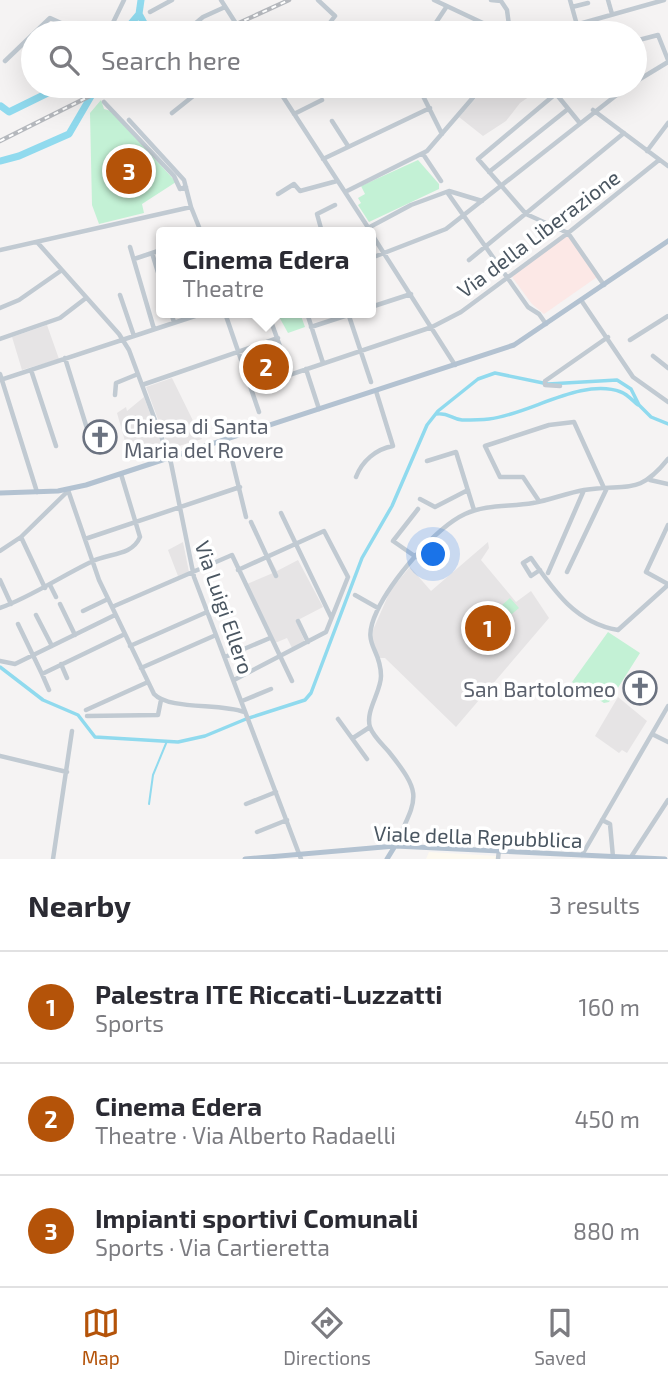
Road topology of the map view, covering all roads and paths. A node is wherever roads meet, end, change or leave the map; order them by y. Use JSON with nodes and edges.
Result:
{"nodes":[{"id":1,"x":124,"y":0,"type":"edge"},
{"id":2,"x":172,"y":0,"type":"edge"},
{"id":3,"x":220,"y":0,"type":"edge"},
{"id":4,"x":318,"y":0,"type":"edge"},
{"id":5,"x":434,"y":0,"type":"edge"},
{"id":6,"x":491,"y":0,"type":"edge"},
{"id":7,"x":570,"y":0,"type":"edge"},
{"id":8,"x":608,"y":0,"type":"edge"},
{"id":9,"x":664,"y":0,"type":"edge"},
{"id":10,"x":650,"y":2,"type":"edge"},
{"id":11,"x":589,"y":3,"type":"dead end"},
{"id":12,"x":447,"y":6,"type":"junction"},
{"id":13,"x":225,"y":7,"type":"junction"},
{"id":14,"x":572,"y":7,"type":"junction"},
{"id":15,"x":150,"y":12,"type":"dead end"},
{"id":16,"x":612,"y":14,"type":"junction"},
{"id":17,"x":114,"y":21,"type":"edge"},
{"id":18,"x":198,"y":21,"type":"edge"},
{"id":19,"x":234,"y":21,"type":"edge"},
{"id":20,"x":331,"y":21,"type":"edge"},
{"id":21,"x":437,"y":21,"type":"edge"},
{"id":22,"x":479,"y":21,"type":"edge"},
{"id":23,"x":508,"y":21,"type":"edge"},
{"id":24,"x":576,"y":21,"type":"edge"},
{"id":25,"x":590,"y":21,"type":"edge"},
{"id":26,"x":647,"y":38,"type":"edge"},
{"id":27,"x":21,"y":46,"type":"edge"},
{"id":28,"x":5,"y":61,"type":"dead end"},
{"id":29,"x":668,"y":61,"type":"edge"},
{"id":30,"x":647,"y":74,"type":"edge"},
{"id":31,"x":191,"y":98,"type":"edge"},
{"id":32,"x":284,"y":98,"type":"edge"},
{"id":33,"x":425,"y":98,"type":"edge"},
{"id":34,"x":473,"y":98,"type":"edge"},
{"id":35,"x":553,"y":98,"type":"edge"},
{"id":36,"x":560,"y":98,"type":"edge"},
{"id":37,"x":609,"y":98,"type":"edge"},
{"id":38,"x":322,"y":100,"type":"dead end"},
{"id":39,"x":104,"y":102,"type":"dead end"},
{"id":40,"x":430,"y":108,"type":"junction"},
{"id":41,"x":569,"y":109,"type":"junction"},
{"id":42,"x":593,"y":110,"type":"junction"},
{"id":43,"x":173,"y":113,"type":"dead end"},
{"id":44,"x":294,"y":114,"type":"junction"},
{"id":45,"x":129,"y":120,"type":"dead end"},
{"id":46,"x":332,"y":121,"type":"dead end"},
{"id":47,"x":579,"y":122,"type":"junction"},
{"id":48,"x":668,"y":123,"type":"edge"},
{"id":49,"x":624,"y":133,"type":"junction"},
{"id":50,"x":442,"y":134,"type":"junction"},
{"id":51,"x":348,"y":146,"type":"junction"},
{"id":52,"x":647,"y":151,"type":"junction"},
{"id":53,"x":423,"y":154,"type":"junction"},
{"id":54,"x":323,"y":159,"type":"junction"},
{"id":55,"x":659,"y":160,"type":"junction"},
{"id":56,"x":668,"y":166,"type":"edge"},
{"id":57,"x":489,"y":173,"type":"junction"},
{"id":58,"x":337,"y":181,"type":"junction"},
{"id":59,"x":441,"y":181,"type":"dead end"},
{"id":60,"x":500,"y":186,"type":"junction"},
{"id":61,"x":186,"y":187,"type":"junction"},
{"id":62,"x":345,"y":192,"type":"junction"},
{"id":63,"x":451,"y":193,"type":"junction"},
{"id":64,"x":278,"y":194,"type":"dead end"},
{"id":65,"x":482,"y":201,"type":"junction"},
{"id":66,"x":335,"y":205,"type":"dead end"},
{"id":67,"x":191,"y":207,"type":"junction"},
{"id":68,"x":465,"y":214,"type":"junction"},
{"id":69,"x":526,"y":214,"type":"junction"},
{"id":70,"x":199,"y":227,"type":"edge"},
{"id":71,"x":321,"y":227,"type":"edge"},
{"id":72,"x":367,"y":227,"type":"edge"},
{"id":73,"x":376,"y":227,"type":"edge"},
{"id":74,"x":568,"y":233,"type":"junction"},
{"id":75,"x":376,"y":240,"type":"edge"},
{"id":76,"x":668,"y":241,"type":"edge"},
{"id":77,"x":37,"y":242,"type":"junction"},
{"id":78,"x":487,"y":245,"type":"junction"},
{"id":79,"x":130,"y":247,"type":"dead end"},
{"id":80,"x":399,"y":249,"type":"junction"},
{"id":81,"x":0,"y":250,"type":"edge"},
{"id":82,"x":156,"y":252,"type":"edge"},
{"id":83,"x":152,"y":253,"type":"junction"},
{"id":84,"x":385,"y":254,"type":"junction"},
{"id":85,"x":376,"y":257,"type":"edge"},
{"id":86,"x":134,"y":259,"type":"junction"},
{"id":87,"x":469,"y":260,"type":"dead end"},
{"id":88,"x":392,"y":265,"type":"junction"},
{"id":89,"x":156,"y":266,"type":"edge"},
{"id":90,"x":62,"y":270,"type":"junction"},
{"id":91,"x":509,"y":277,"type":"junction"},
{"id":92,"x":604,"y":285,"type":"junction"},
{"id":93,"x":411,"y":294,"type":"junction"},
{"id":94,"x":120,"y":295,"type":"dead end"},
{"id":95,"x":86,"y":298,"type":"junction"},
{"id":96,"x":581,"y":300,"type":"junction"},
{"id":97,"x":376,"y":305,"type":"edge"},
{"id":98,"x":0,"y":307,"type":"edge"},
{"id":99,"x":668,"y":316,"type":"edge"},
{"id":100,"x":173,"y":318,"type":"edge"},
{"id":101,"x":187,"y":318,"type":"edge"},
{"id":102,"x":227,"y":318,"type":"edge"},
{"id":103,"x":270,"y":318,"type":"edge"},
{"id":104,"x":308,"y":318,"type":"edge"},
{"id":105,"x":336,"y":318,"type":"edge"},
{"id":106,"x":351,"y":318,"type":"edge"},
{"id":107,"x":174,"y":322,"type":"junction"},
{"id":108,"x":546,"y":324,"type":"junction"},
{"id":109,"x":311,"y":327,"type":"junction"},
{"id":110,"x":432,"y":327,"type":"junction"},
{"id":111,"x":154,"y":329,"type":"junction"},
{"id":112,"x":134,"y":336,"type":"junction"},
{"id":113,"x":608,"y":337,"type":"junction"},
{"id":114,"x":278,"y":338,"type":"junction"},
{"id":115,"x":0,"y":339,"type":"edge"},
{"id":116,"x":123,"y":339,"type":"junction"},
{"id":117,"x":630,"y":340,"type":"dead end"},
{"id":118,"x":238,"y":351,"type":"junction"},
{"id":119,"x":360,"y":351,"type":"junction"},
{"id":120,"x":653,"y":356,"type":"dead end"},
{"id":121,"x":451,"y":357,"type":"junction"},
{"id":122,"x":65,"y":358,"type":"junction"},
{"id":123,"x":323,"y":363,"type":"junction"},
{"id":124,"x":455,"y":365,"type":"junction"},
{"id":125,"x":446,"y":368,"type":"junction"},
{"id":126,"x":668,"y":368,"type":"edge"},
{"id":127,"x":306,"y":369,"type":"junction"},
{"id":128,"x":31,"y":370,"type":"junction"},
{"id":129,"x":138,"y":374,"type":"junction"},
{"id":130,"x":290,"y":374,"type":"junction"},
{"id":131,"x":1,"y":378,"type":"edge"},
{"id":132,"x":371,"y":382,"type":"dead end"},
{"id":133,"x":142,"y":385,"type":"junction"},
{"id":134,"x":560,"y":386,"type":"dead end"},
{"id":135,"x":251,"y":388,"type":"junction"},
{"id":136,"x":376,"y":391,"type":"junction"},
{"id":137,"x":115,"y":395,"type":"dead end"},
{"id":138,"x":668,"y":402,"type":"edge"},
{"id":139,"x":319,"y":409,"type":"junction"},
{"id":140,"x":259,"y":411,"type":"dead end"},
{"id":141,"x":90,"y":438,"type":"dead end"},
{"id":142,"x":227,"y":439,"type":"junction"},
{"id":143,"x":56,"y":446,"type":"dead end"},
{"id":144,"x":170,"y":458,"type":"junction"},
{"id":145,"x":668,"y":459,"type":"edge"},
{"id":146,"x":427,"y":461,"type":"dead end"},
{"id":147,"x":121,"y":474,"type":"junction"},
{"id":148,"x":356,"y":477,"type":"dead end"},
{"id":149,"x":650,"y":481,"type":"junction"},
{"id":150,"x":668,"y":484,"type":"edge"},
{"id":151,"x":240,"y":487,"type":"junction"},
{"id":152,"x":606,"y":488,"type":"junction"},
{"id":153,"x":68,"y":490,"type":"junction"},
{"id":154,"x":468,"y":490,"type":"junction"},
{"id":155,"x":584,"y":490,"type":"junction"},
{"id":156,"x":37,"y":492,"type":"junction"},
{"id":157,"x":0,"y":494,"type":"edge"},
{"id":158,"x":420,"y":499,"type":"dead end"},
{"id":159,"x":540,"y":502,"type":"junction"},
{"id":160,"x":179,"y":509,"type":"junction"},
{"id":161,"x":418,"y":509,"type":"dead end"},
{"id":162,"x":474,"y":510,"type":"junction"},
{"id":163,"x":281,"y":513,"type":"dead end"},
{"id":164,"x":246,"y":517,"type":"dead end"},
{"id":165,"x":251,"y":522,"type":"dead end"},
{"id":166,"x":136,"y":524,"type":"junction"},
{"id":167,"x":668,"y":525,"type":"edge"},
{"id":168,"x":21,"y":537,"type":"junction"},
{"id":169,"x":85,"y":539,"type":"junction"},
{"id":170,"x":296,"y":544,"type":"junction"},
{"id":171,"x":0,"y":551,"type":"edge"},
{"id":172,"x":268,"y":556,"type":"junction"},
{"id":173,"x":416,"y":557,"type":"junction"},
{"id":174,"x":93,"y":561,"type":"junction"},
{"id":175,"x":238,"y":570,"type":"junction"},
{"id":176,"x":540,"y":570,"type":"dead end"},
{"id":177,"x":192,"y":572,"type":"junction"},
{"id":178,"x":567,"y":572,"type":"dead end"},
{"id":179,"x":548,"y":573,"type":"dead end"},
{"id":180,"x":276,"y":576,"type":"dead end"},
{"id":181,"x":0,"y":580,"type":"edge"},
{"id":182,"x":668,"y":584,"type":"edge"},
{"id":183,"x":47,"y":586,"type":"junction"},
{"id":184,"x":355,"y":595,"type":"dead end"},
{"id":185,"x":56,"y":597,"type":"dead end"},
{"id":186,"x":108,"y":599,"type":"junction"},
{"id":187,"x":12,"y":604,"type":"junction"},
{"id":188,"x":60,"y":604,"type":"dead end"},
{"id":189,"x":112,"y":607,"type":"junction"},
{"id":190,"x":0,"y":608,"type":"edge"},
{"id":191,"x":378,"y":608,"type":"junction"},
{"id":192,"x":83,"y":611,"type":"dead end"},
{"id":193,"x":207,"y":612,"type":"junction"},
{"id":194,"x":36,"y":615,"type":"dead end"},
{"id":195,"x":115,"y":615,"type":"junction"},
{"id":196,"x":331,"y":618,"type":"junction"},
{"id":197,"x":298,"y":621,"type":"dead end"},
{"id":198,"x":18,"y":624,"type":"dead end"},
{"id":199,"x":125,"y":634,"type":"junction"},
{"id":200,"x":75,"y":635,"type":"junction"},
{"id":201,"x":216,"y":635,"type":"junction"},
{"id":202,"x":270,"y":638,"type":"junction"},
{"id":203,"x":308,"y":642,"type":"junction"},
{"id":204,"x":52,"y":646,"type":"junction"},
{"id":205,"x":130,"y":646,"type":"junction"},
{"id":206,"x":33,"y":656,"type":"junction"},
{"id":207,"x":225,"y":657,"type":"junction"},
{"id":208,"x":280,"y":659,"type":"junction"},
{"id":209,"x":0,"y":661,"type":"edge"},
{"id":210,"x":61,"y":664,"type":"junction"},
{"id":211,"x":141,"y":668,"type":"junction"},
{"id":212,"x":42,"y":674,"type":"junction"},
{"id":213,"x":67,"y":678,"type":"dead end"},
{"id":214,"x":234,"y":680,"type":"junction"},
{"id":215,"x":292,"y":681,"type":"dead end"},
{"id":216,"x":148,"y":682,"type":"junction"},
{"id":217,"x":271,"y":689,"type":"dead end"},
{"id":218,"x":49,"y":690,"type":"dead end"},
{"id":219,"x":161,"y":700,"type":"junction"},
{"id":220,"x":242,"y":701,"type":"junction"},
{"id":221,"x":668,"y":706,"type":"edge"},
{"id":222,"x":245,"y":714,"type":"junction"},
{"id":223,"x":338,"y":719,"type":"dead end"},
{"id":224,"x":370,"y":727,"type":"junction"},
{"id":225,"x":72,"y":731,"type":"dead end"},
{"id":226,"x":652,"y":734,"type":"junction"},
{"id":227,"x":353,"y":738,"type":"junction"},
{"id":228,"x":668,"y":742,"type":"edge"},
{"id":229,"x":0,"y":756,"type":"edge"},
{"id":230,"x":368,"y":759,"type":"dead end"},
{"id":231,"x":68,"y":772,"type":"junction"},
{"id":232,"x":276,"y":792,"type":"junction"},
{"id":233,"x":668,"y":800,"type":"edge"},
{"id":234,"x":246,"y":804,"type":"dead end"},
{"id":235,"x":287,"y":820,"type":"junction"},
{"id":236,"x":602,"y":820,"type":"junction"},
{"id":237,"x":257,"y":832,"type":"dead end"},
{"id":238,"x":395,"y":846,"type":"junction"},
{"id":239,"x":499,"y":850,"type":"junction"},
{"id":240,"x":582,"y":855,"type":"junction"},
{"id":241,"x":300,"y":857,"type":"edge"},
{"id":242,"x":595,"y":857,"type":"edge"},
{"id":243,"x":613,"y":857,"type":"junction"},
{"id":244,"x":627,"y":858,"type":"edge"},
{"id":245,"x":53,"y":859,"type":"edge"},
{"id":246,"x":245,"y":859,"type":"edge"},
{"id":247,"x":387,"y":859,"type":"edge"},
{"id":248,"x":498,"y":859,"type":"edge"},
{"id":249,"x":646,"y":859,"type":"edge"},
{"id":250,"x":665,"y":859,"type":"edge"}],
"edges":[{"from":1,"to":17,"type":"street"},
{"from":2,"to":15,"type":"street"},
{"from":3,"to":13,"type":"street"},
{"from":4,"to":20,"type":"street"},
{"from":5,"to":12,"type":"street"},
{"from":6,"to":23,"type":"street"},
{"from":7,"to":14,"type":"street"},
{"from":8,"to":16,"type":"street"},
{"from":9,"to":10,"type":"street"},
{"from":10,"to":16,"type":"street"},
{"from":11,"to":14,"type":"street"},
{"from":12,"to":21,"type":"street"},
{"from":12,"to":22,"type":"street"},
{"from":13,"to":18,"type":"street"},
{"from":13,"to":19,"type":"street"},
{"from":14,"to":24,"type":"street"},
{"from":16,"to":25,"type":"street"},
{"from":26,"to":29,"type":"street"},
{"from":27,"to":28,"type":"street"},
{"from":29,"to":30,"type":"street"},
{"from":31,"to":43,"type":"street"},
{"from":32,"to":44,"type":"street"},
{"from":33,"to":40,"type":"street"},
{"from":34,"to":50,"type":"street"},
{"from":35,"to":57,"type":"street"},
{"from":36,"to":41,"type":"street"},
{"from":37,"to":42,"type":"street"},
{"from":38,"to":44,"type":"street"},
{"from":39,"to":61,"type":"street"},
{"from":40,"to":50,"type":"street"},
{"from":40,"to":51,"type":"street"},
{"from":41,"to":47,"type":"street"},
{"from":41,"to":57,"type":"street"},
{"from":42,"to":47,"type":"street"},
{"from":42,"to":49,"type":"street"},
{"from":44,"to":54,"type":"street"},
{"from":45,"to":61,"type":"street"},
{"from":46,"to":51,"type":"street"},
{"from":47,"to":60,"type":"street"},
{"from":48,"to":52,"type":"street"},
{"from":49,"to":52,"type":"street"},
{"from":49,"to":69,"type":"street"},
{"from":50,"to":53,"type":"street"},
{"from":51,"to":54,"type":"street"},
{"from":52,"to":55,"type":"street"},
{"from":53,"to":59,"type":"street"},
{"from":53,"to":62,"type":"street"},
{"from":54,"to":58,"type":"street"},
{"from":55,"to":56,"type":"street"},
{"from":55,"to":74,"type":"street","name":"Via della Liberazione"},
{"from":57,"to":60,"type":"street"},
{"from":58,"to":62,"type":"street"},
{"from":58,"to":64,"type":"street"},
{"from":60,"to":65,"type":"street"},
{"from":60,"to":69,"type":"street"},
{"from":61,"to":67,"type":"street"},
{"from":62,"to":72,"type":"street"},
{"from":63,"to":65,"type":"street"},
{"from":63,"to":68,"type":"street"},
{"from":63,"to":73,"type":"street"},
{"from":65,"to":68,"type":"street"},
{"from":66,"to":71,"type":"street"},
{"from":67,"to":70,"type":"street"},
{"from":67,"to":77,"type":"street"},
{"from":68,"to":78,"type":"street"},
{"from":68,"to":80,"type":"street"},
{"from":69,"to":74,"type":"street"},
{"from":69,"to":78,"type":"street"},
{"from":74,"to":91,"type":"street","name":"Via della Liberazione"},
{"from":74,"to":92,"type":"street"},
{"from":75,"to":84,"type":"street"},
{"from":76,"to":92,"type":"main road"},
{"from":77,"to":81,"type":"street"},
{"from":77,"to":90,"type":"street","name":"Via Luigi Ellero"},
{"from":78,"to":87,"type":"street"},
{"from":78,"to":91,"type":"street"},
{"from":79,"to":86,"type":"street"},
{"from":80,"to":84,"type":"street"},
{"from":80,"to":88,"type":"street"},
{"from":82,"to":83,"type":"street"},
{"from":83,"to":86,"type":"street"},
{"from":83,"to":89,"type":"street"},
{"from":84,"to":85,"type":"street"},
{"from":84,"to":88,"type":"street"},
{"from":86,"to":111,"type":"street"},
{"from":88,"to":93,"type":"street"},
{"from":90,"to":95,"type":"street","name":"Via Luigi Ellero"},
{"from":90,"to":98,"type":"street"},
{"from":91,"to":108,"type":"street"},
{"from":91,"to":110,"type":"street","name":"Via della Liberazione"},
{"from":92,"to":96,"type":"main road"},
{"from":93,"to":97,"type":"street"},
{"from":93,"to":110,"type":"street"},
{"from":94,"to":112,"type":"street"},
{"from":95,"to":115,"type":"street"},
{"from":95,"to":116,"type":"street","name":"Via Luigi Ellero"},
{"from":96,"to":108,"type":"main road"},
{"from":96,"to":113,"type":"street"},
{"from":99,"to":117,"type":"street"},
{"from":100,"to":107,"type":"street"},
{"from":101,"to":107,"type":"street"},
{"from":102,"to":118,"type":"street"},
{"from":103,"to":114,"type":"street"},
{"from":104,"to":109,"type":"street"},
{"from":105,"to":109,"type":"street"},
{"from":106,"to":119,"type":"street"},
{"from":107,"to":111,"type":"street"},
{"from":108,"to":124,"type":"main road"},
{"from":109,"to":123,"type":"street"},
{"from":110,"to":119,"type":"street","name":"Via della Liberazione"},
{"from":110,"to":121,"type":"street"},
{"from":111,"to":112,"type":"street"},
{"from":112,"to":116,"type":"street"},
{"from":113,"to":134,"type":"street"},
{"from":113,"to":138,"type":"street"},
{"from":114,"to":118,"type":"street"},
{"from":114,"to":130,"type":"street"},
{"from":116,"to":122,"type":"street"},
{"from":116,"to":129,"type":"street","name":"Via Luigi Ellero"},
{"from":118,"to":133,"type":"street"},
{"from":118,"to":135,"type":"street"},
{"from":119,"to":123,"type":"street","name":"Via della Liberazione"},
{"from":119,"to":132,"type":"street"},
{"from":120,"to":126,"type":"street"},
{"from":121,"to":124,"type":"street"},
{"from":121,"to":125,"type":"street"},
{"from":122,"to":128,"type":"street"},
{"from":122,"to":141,"type":"street"},
{"from":123,"to":127,"type":"street","name":"Via della Liberazione"},
{"from":124,"to":125,"type":"main road"},
{"from":125,"to":136,"type":"main road"},
{"from":127,"to":130,"type":"street","name":"Via della Liberazione"},
{"from":127,"to":139,"type":"street"},
{"from":128,"to":131,"type":"street"},
{"from":128,"to":143,"type":"street"},
{"from":129,"to":133,"type":"street","name":"Via Luigi Ellero"},
{"from":129,"to":137,"type":"street"},
{"from":130,"to":135,"type":"street","name":"Via della Liberazione"},
{"from":131,"to":156,"type":"street"},
{"from":133,"to":144,"type":"street","name":"Via Luigi Ellero"},
{"from":135,"to":140,"type":"street"},
{"from":136,"to":139,"type":"main road"},
{"from":136,"to":148,"type":"street"},
{"from":139,"to":142,"type":"main road"},
{"from":142,"to":144,"type":"main road"},
{"from":142,"to":151,"type":"street"},
{"from":144,"to":147,"type":"main road"},
{"from":144,"to":160,"type":"street","name":"Via Luigi Ellero"},
{"from":145,"to":149,"type":"street"},
{"from":146,"to":154,"type":"street"},
{"from":147,"to":153,"type":"main road"},
{"from":147,"to":166,"type":"street"},
{"from":149,"to":150,"type":"street"},
{"from":149,"to":152,"type":"street"},
{"from":151,"to":160,"type":"street"},
{"from":151,"to":164,"type":"street"},
{"from":152,"to":155,"type":"street"},
{"from":152,"to":159,"type":"street"},
{"from":152,"to":178,"type":"street"},
{"from":153,"to":156,"type":"main road"},
{"from":153,"to":168,"type":"street"},
{"from":153,"to":169,"type":"street"},
{"from":154,"to":158,"type":"street"},
{"from":154,"to":162,"type":"street"},
{"from":155,"to":159,"type":"street"},
{"from":155,"to":179,"type":"street"},
{"from":156,"to":157,"type":"main road"},
{"from":159,"to":162,"type":"street"},
{"from":160,"to":166,"type":"street"},
{"from":160,"to":177,"type":"street","name":"Via Luigi Ellero"},
{"from":161,"to":173,"type":"street"},
{"from":162,"to":173,"type":"street"},
{"from":163,"to":170,"type":"street"},
{"from":165,"to":172,"type":"street"},
{"from":166,"to":169,"type":"street"},
{"from":166,"to":174,"type":"street"},
{"from":167,"to":182,"type":"street"},
{"from":168,"to":171,"type":"street"},
{"from":168,"to":183,"type":"street"},
{"from":169,"to":174,"type":"street"},
{"from":170,"to":172,"type":"street"},
{"from":170,"to":196,"type":"street"},
{"from":170,"to":196,"type":"street"},
{"from":172,"to":175,"type":"street"},
{"from":172,"to":180,"type":"street"},
{"from":173,"to":191,"type":"street"},
{"from":174,"to":183,"type":"street"},
{"from":174,"to":186,"type":"street"},
{"from":175,"to":177,"type":"street"},
{"from":175,"to":202,"type":"street"},
{"from":176,"to":182,"type":"street"},
{"from":177,"to":189,"type":"street"},
{"from":177,"to":193,"type":"street","name":"Via Luigi Ellero"},
{"from":181,"to":187,"type":"street"},
{"from":183,"to":185,"type":"street"},
{"from":183,"to":187,"type":"street"},
{"from":184,"to":191,"type":"street"},
{"from":186,"to":189,"type":"street"},
{"from":186,"to":192,"type":"street"},
{"from":187,"to":190,"type":"street"},
{"from":188,"to":200,"type":"street"},
{"from":189,"to":195,"type":"street"},
{"from":191,"to":224,"type":"street"},
{"from":193,"to":201,"type":"street","name":"Via Luigi Ellero"},
{"from":193,"to":205,"type":"street"},
{"from":194,"to":204,"type":"street"},
{"from":195,"to":199,"type":"street"},
{"from":195,"to":200,"type":"street"},
{"from":196,"to":203,"type":"street"},
{"from":197,"to":203,"type":"street"},
{"from":198,"to":206,"type":"street"},
{"from":199,"to":205,"type":"street"},
{"from":199,"to":210,"type":"street"},
{"from":200,"to":204,"type":"street"},
{"from":201,"to":207,"type":"street","name":"Via Luigi Ellero"},
{"from":201,"to":211,"type":"street"},
{"from":202,"to":207,"type":"street"},
{"from":202,"to":208,"type":"street"},
{"from":203,"to":208,"type":"street"},
{"from":204,"to":206,"type":"street"},
{"from":205,"to":211,"type":"street"},
{"from":206,"to":209,"type":"street"},
{"from":206,"to":212,"type":"street"},
{"from":207,"to":214,"type":"street","name":"Via Luigi Ellero"},
{"from":208,"to":214,"type":"street"},
{"from":208,"to":215,"type":"street"},
{"from":210,"to":212,"type":"street"},
{"from":210,"to":213,"type":"street"},
{"from":211,"to":216,"type":"street"},
{"from":212,"to":218,"type":"street"},
{"from":214,"to":220,"type":"street","name":"Via Luigi Ellero"},
{"from":216,"to":219,"type":"street"},
{"from":216,"to":219,"type":"street"},
{"from":217,"to":220,"type":"street"},
{"from":219,"to":222,"type":"street"},
{"from":220,"to":222,"type":"street","name":"Via Luigi Ellero"},
{"from":221,"to":226,"type":"street"},
{"from":222,"to":232,"type":"street","name":"Via Luigi Ellero"},
{"from":223,"to":227,"type":"street"},
{"from":224,"to":227,"type":"street"},
{"from":224,"to":238,"type":"street"},
{"from":225,"to":231,"type":"street"},
{"from":226,"to":228,"type":"street"},
{"from":226,"to":236,"type":"street"},
{"from":227,"to":230,"type":"street"},
{"from":229,"to":231,"type":"street"},
{"from":231,"to":245,"type":"street"},
{"from":232,"to":234,"type":"street"},
{"from":232,"to":235,"type":"street","name":"Via Luigi Ellero"},
{"from":233,"to":244,"type":"street"},
{"from":235,"to":237,"type":"street"},
{"from":235,"to":241,"type":"street","name":"Via Luigi Ellero"},
{"from":236,"to":240,"type":"street"},
{"from":236,"to":243,"type":"street"},
{"from":238,"to":239,"type":"main road","name":"Viale della Repubblica"},
{"from":238,"to":241,"type":"main road","name":"Viale della Repubblica"},
{"from":238,"to":247,"type":"main road"},
{"from":239,"to":240,"type":"main road","name":"Viale della Repubblica"},
{"from":239,"to":248,"type":"street"},
{"from":240,"to":242,"type":"main road","name":"Viale della Repubblica"},
{"from":241,"to":246,"type":"main road","name":"Viale della Repubblica"},
{"from":242,"to":243,"type":"main road","name":"Viale della Repubblica"},
{"from":243,"to":244,"type":"main road","name":"Viale della Repubblica"},
{"from":244,"to":249,"type":"main road","name":"Viale della Repubblica"},
{"from":249,"to":250,"type":"main road","name":"Viale della Repubblica"}]}
